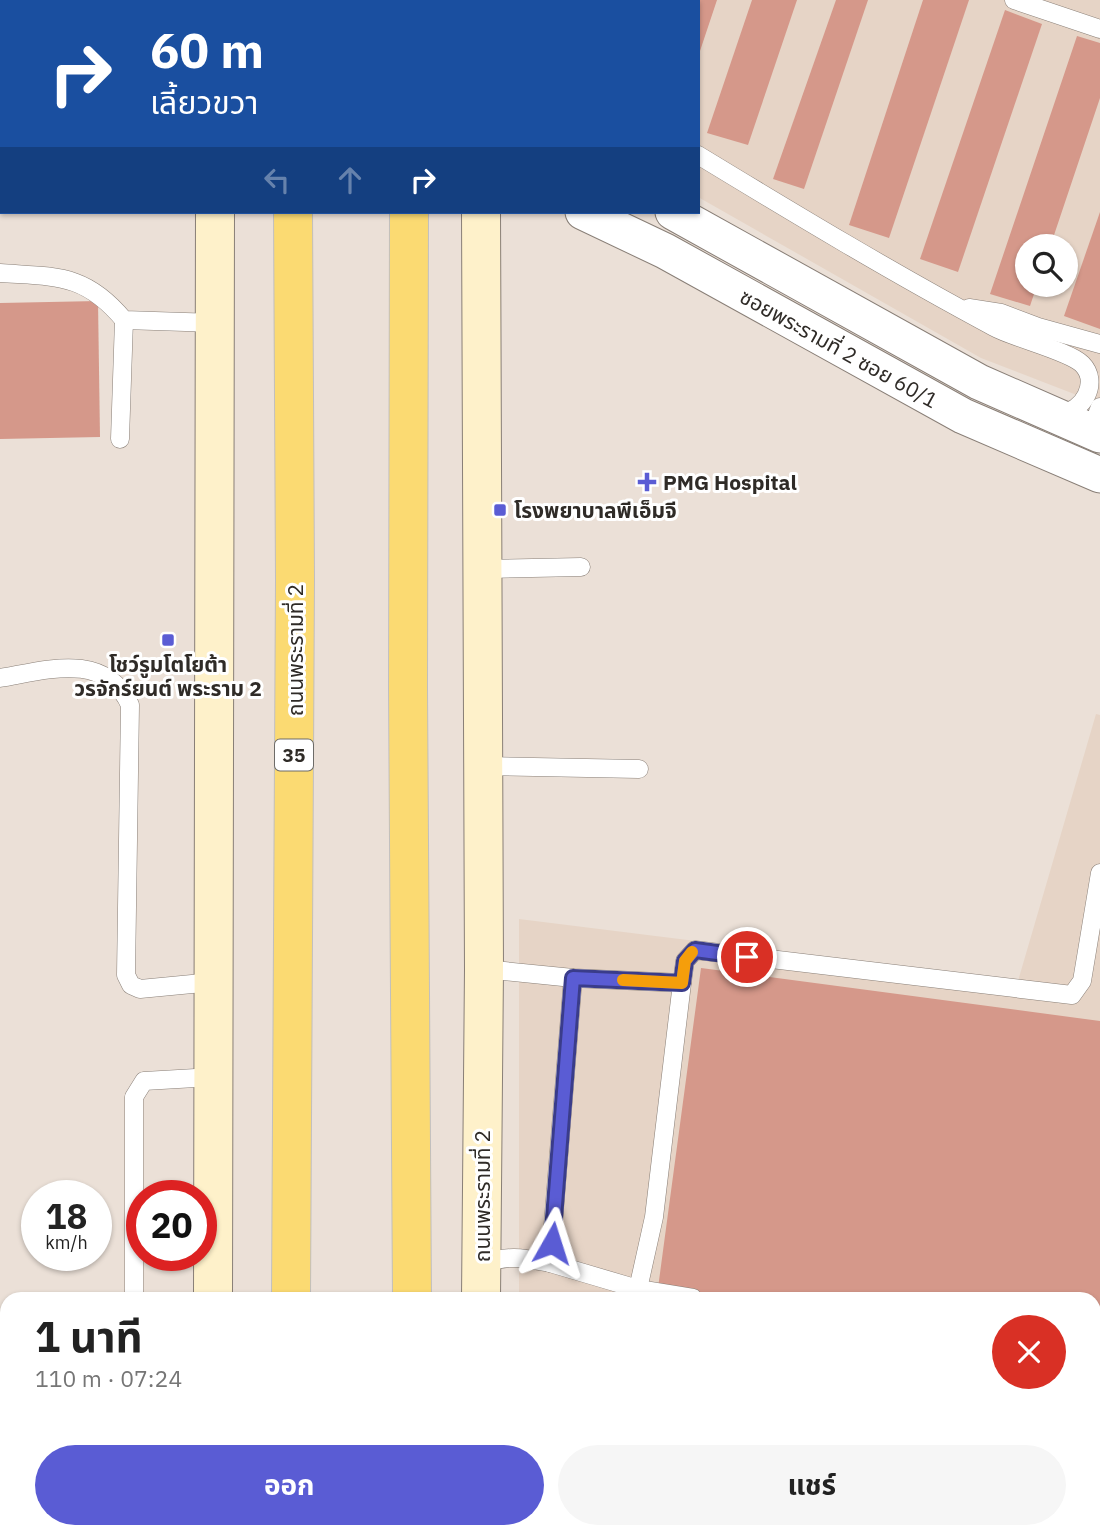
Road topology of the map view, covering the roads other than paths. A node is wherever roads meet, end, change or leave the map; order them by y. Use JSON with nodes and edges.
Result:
{"nodes":[{"id":1,"x":1014,"y":0,"type":"edge"},
{"id":2,"x":1100,"y":29,"type":"edge"},
{"id":3,"x":700,"y":156,"type":"edge"},
{"id":4,"x":215,"y":214,"type":"edge"},
{"id":5,"x":293,"y":214,"type":"edge"},
{"id":6,"x":409,"y":214,"type":"edge"},
{"id":7,"x":481,"y":214,"type":"edge"},
{"id":8,"x":587,"y":214,"type":"edge"},
{"id":9,"x":677,"y":214,"type":"edge"},
{"id":10,"x":0,"y":273,"type":"edge"},
{"id":11,"x":958,"y":306,"type":"junction"},
{"id":12,"x":124,"y":320,"type":"junction"},
{"id":13,"x":216,"y":323,"type":"junction"},
{"id":14,"x":1100,"y":344,"type":"edge"},
{"id":15,"x":1049,"y":412,"type":"junction"},
{"id":16,"x":1097,"y":424,"type":"edge"},
{"id":17,"x":120,"y":439,"type":"dead end"},
{"id":18,"x":1100,"y":475,"type":"edge"},
{"id":19,"x":581,"y":567,"type":"dead end"},
{"id":20,"x":484,"y":569,"type":"junction"},
{"id":21,"x":0,"y":678,"type":"edge"},
{"id":22,"x":484,"y":766,"type":"junction"},
{"id":23,"x":639,"y":769,"type":"dead end"},
{"id":24,"x":1100,"y":873,"type":"edge"},
{"id":25,"x":484,"y":969,"type":"junction"},
{"id":26,"x":573,"y":978,"type":"junction"},
{"id":27,"x":214,"y":982,"type":"junction"},
{"id":28,"x":682,"y":983,"type":"junction"},
{"id":29,"x":213,"y":1077,"type":"junction"},
{"id":30,"x":550,"y":1263,"type":"junction"},
{"id":31,"x":482,"y":1282,"type":"edge"},
{"id":32,"x":638,"y":1289,"type":"junction"},
{"id":33,"x":134,"y":1292,"type":"edge"},
{"id":34,"x":213,"y":1292,"type":"edge"},
{"id":35,"x":291,"y":1292,"type":"edge"},
{"id":36,"x":412,"y":1292,"type":"edge"},
{"id":37,"x":656,"y":1292,"type":"edge"}],
"edges":[{"from":1,"to":2,"type":"lane"},
{"from":3,"to":11,"type":"lane"},
{"from":4,"to":13,"type":"main road"},
{"from":5,"to":35,"type":"highway","name":"ถนนพระรามที่ 2","number":"35"},
{"from":6,"to":36,"type":"highway"},
{"from":7,"to":20,"type":"main road","name":"ถนนพระรามที่ 2"},
{"from":8,"to":18,"type":"street","name":"ซอยพระรามที่ 2 ซอย 60/1"},
{"from":9,"to":15,"type":"street","name":"ซอยพระรามที่ 2 ซอย 60/1"},
{"from":10,"to":12,"type":"lane"},
{"from":11,"to":14,"type":"lane"},
{"from":11,"to":15,"type":"lane"},
{"from":12,"to":13,"type":"lane"},
{"from":12,"to":17,"type":"lane"},
{"from":13,"to":27,"type":"main road"},
{"from":15,"to":16,"type":"street","name":"ซอยพระรามที่ 2 ซอย 60/1"},
{"from":19,"to":20,"type":"lane"},
{"from":20,"to":22,"type":"main road","name":"ถนนพระรามที่ 2"},
{"from":21,"to":27,"type":"lane"},
{"from":22,"to":23,"type":"lane"},
{"from":22,"to":25,"type":"main road","name":"ถนนพระรามที่ 2"},
{"from":24,"to":28,"type":"lane"},
{"from":25,"to":26,"type":"lane"},
{"from":25,"to":31,"type":"main road","name":"ถนนพระรามที่ 2"},
{"from":26,"to":28,"type":"lane"},
{"from":26,"to":30,"type":"lane"},
{"from":27,"to":29,"type":"main road"},
{"from":28,"to":32,"type":"lane"},
{"from":29,"to":33,"type":"lane"},
{"from":29,"to":34,"type":"main road"},
{"from":30,"to":31,"type":"lane"},
{"from":30,"to":32,"type":"lane"},
{"from":32,"to":37,"type":"lane"}]}
